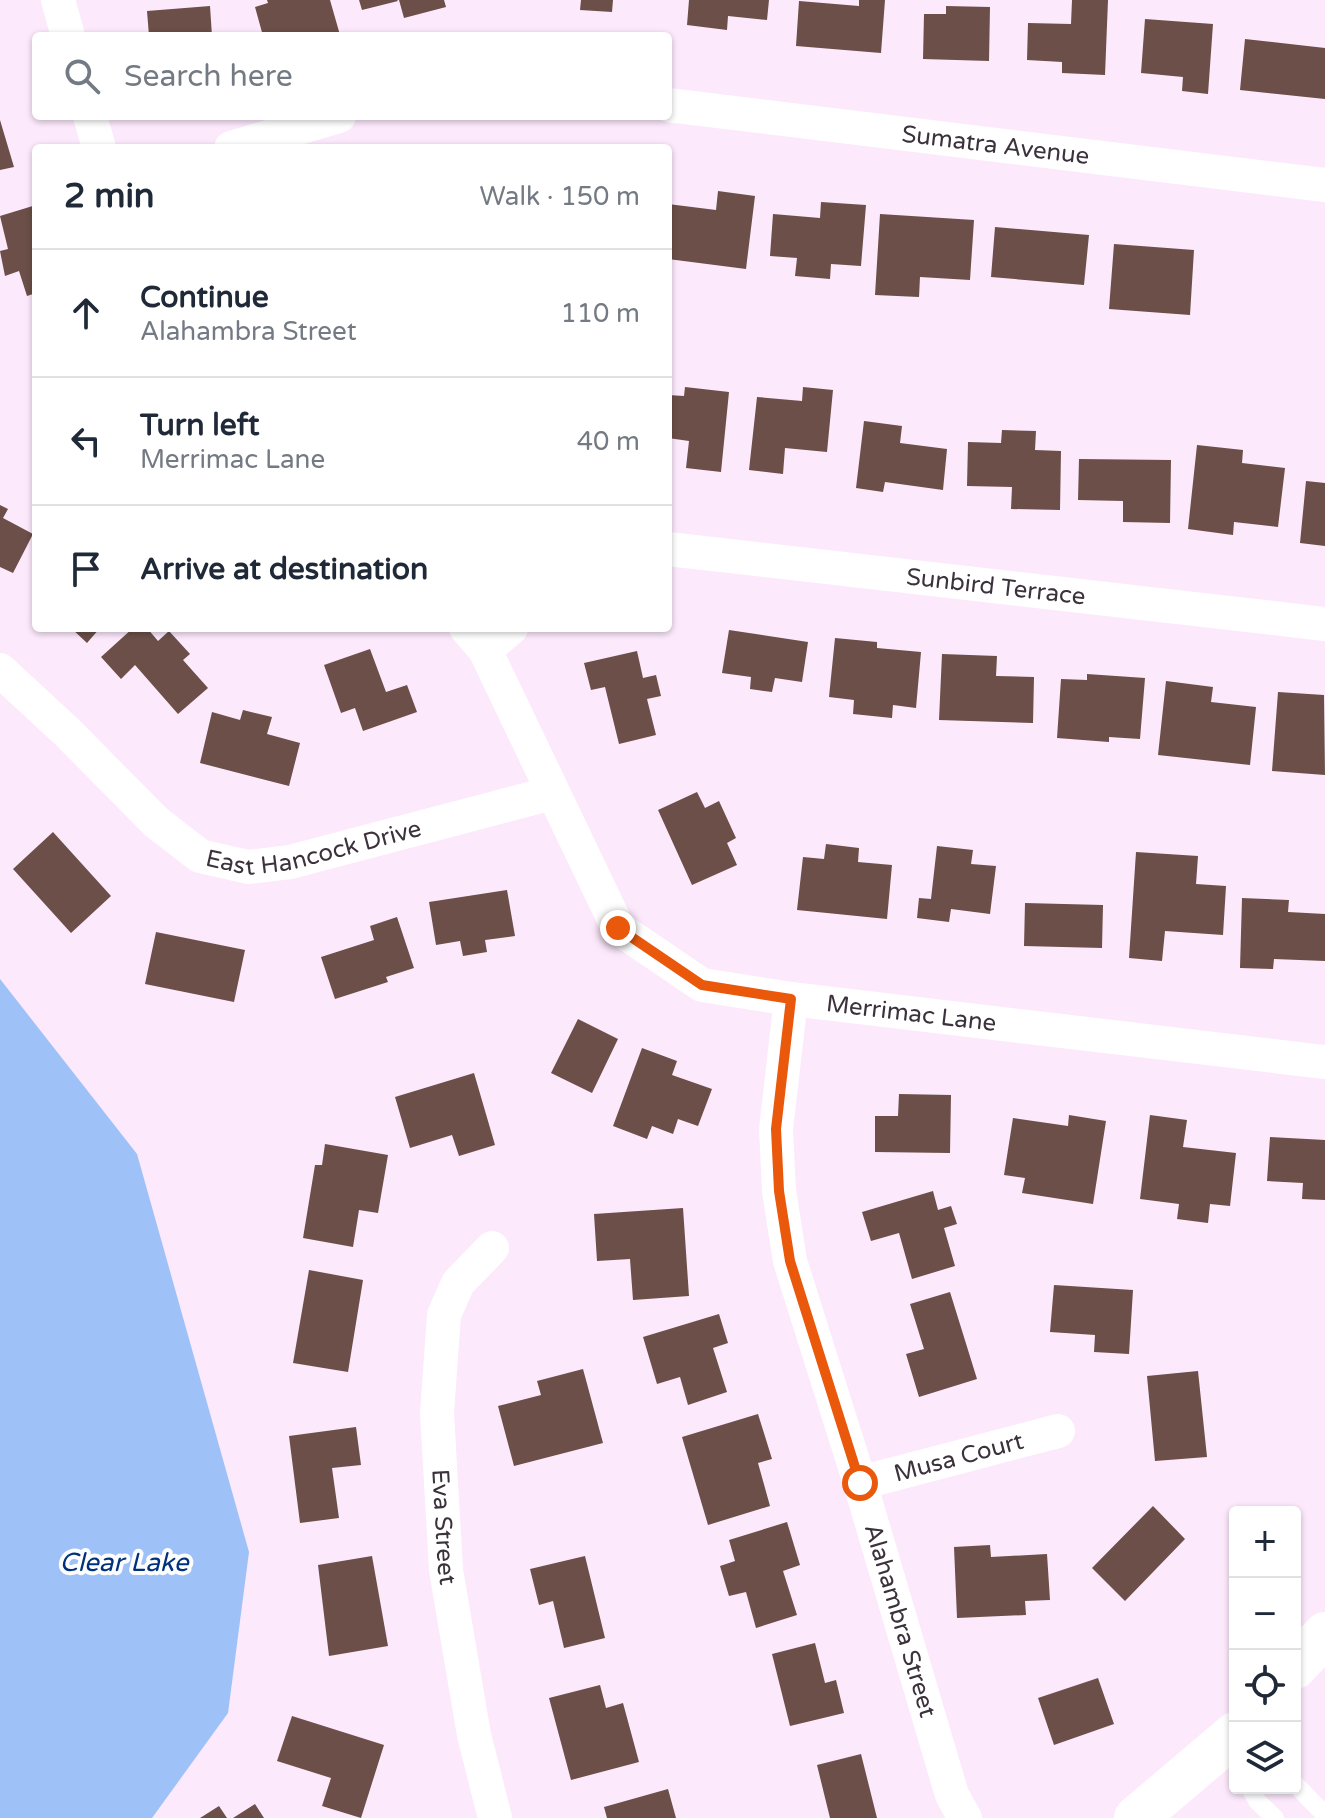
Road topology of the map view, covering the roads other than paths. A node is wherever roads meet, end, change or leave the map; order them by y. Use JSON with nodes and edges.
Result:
{"nodes":[{"id":1,"x":58,"y":0,"type":"edge"},
{"id":2,"x":67,"y":32,"type":"edge"},
{"id":3,"x":672,"y":105,"type":"edge"},
{"id":4,"x":91,"y":120,"type":"edge"},
{"id":5,"x":326,"y":120,"type":"edge"},
{"id":6,"x":98,"y":144,"type":"edge"},
{"id":7,"x":244,"y":144,"type":"edge"},
{"id":8,"x":1325,"y":185,"type":"edge"},
{"id":9,"x":672,"y":549,"type":"edge"},
{"id":10,"x":1325,"y":624,"type":"edge"},
{"id":11,"x":498,"y":632,"type":"edge"},
{"id":12,"x":475,"y":639,"type":"edge"},
{"id":13,"x":0,"y":670,"type":"edge"},
{"id":14,"x":552,"y":793,"type":"junction"},
{"id":15,"x":791,"y":999,"type":"junction"},
{"id":16,"x":1325,"y":1062,"type":"edge"},
{"id":17,"x":492,"y":1248,"type":"dead end"},
{"id":18,"x":1058,"y":1431,"type":"dead end"},
{"id":19,"x":860,"y":1483,"type":"junction"},
{"id":20,"x":1325,"y":1634,"type":"edge"},
{"id":21,"x":1301,"y":1660,"type":"edge"},
{"id":22,"x":1229,"y":1750,"type":"edge"},
{"id":23,"x":1301,"y":1790,"type":"edge"},
{"id":24,"x":1253,"y":1794,"type":"edge"},
{"id":25,"x":1325,"y":1815,"type":"edge"},
{"id":26,"x":495,"y":1818,"type":"edge"},
{"id":27,"x":965,"y":1818,"type":"edge"},
{"id":28,"x":1136,"y":1818,"type":"edge"},
{"id":29,"x":1275,"y":1818,"type":"edge"}],
"edges":[{"from":1,"to":2,"type":"street"},
{"from":3,"to":8,"type":"street","name":"Sumatra Avenue"},
{"from":4,"to":6,"type":"street"},
{"from":5,"to":7,"type":"street"},
{"from":9,"to":10,"type":"street","name":"Sunbird Terrace"},
{"from":11,"to":12,"type":"street"},
{"from":12,"to":14,"type":"street","name":"Merrimac Lane"},
{"from":13,"to":14,"type":"street","name":"East Hancock Drive"},
{"from":14,"to":15,"type":"street","name":"Merrimac Lane"},
{"from":15,"to":16,"type":"street","name":"Merrimac Lane"},
{"from":15,"to":19,"type":"street","name":"Alahambra Street"},
{"from":17,"to":26,"type":"street","name":"Eva Street"},
{"from":18,"to":19,"type":"street","name":"Musa Court"},
{"from":19,"to":27,"type":"street","name":"Alahambra Street"},
{"from":20,"to":21,"type":"main road"},
{"from":22,"to":28,"type":"main road"},
{"from":23,"to":25,"type":"lane"},
{"from":24,"to":29,"type":"lane"}]}
